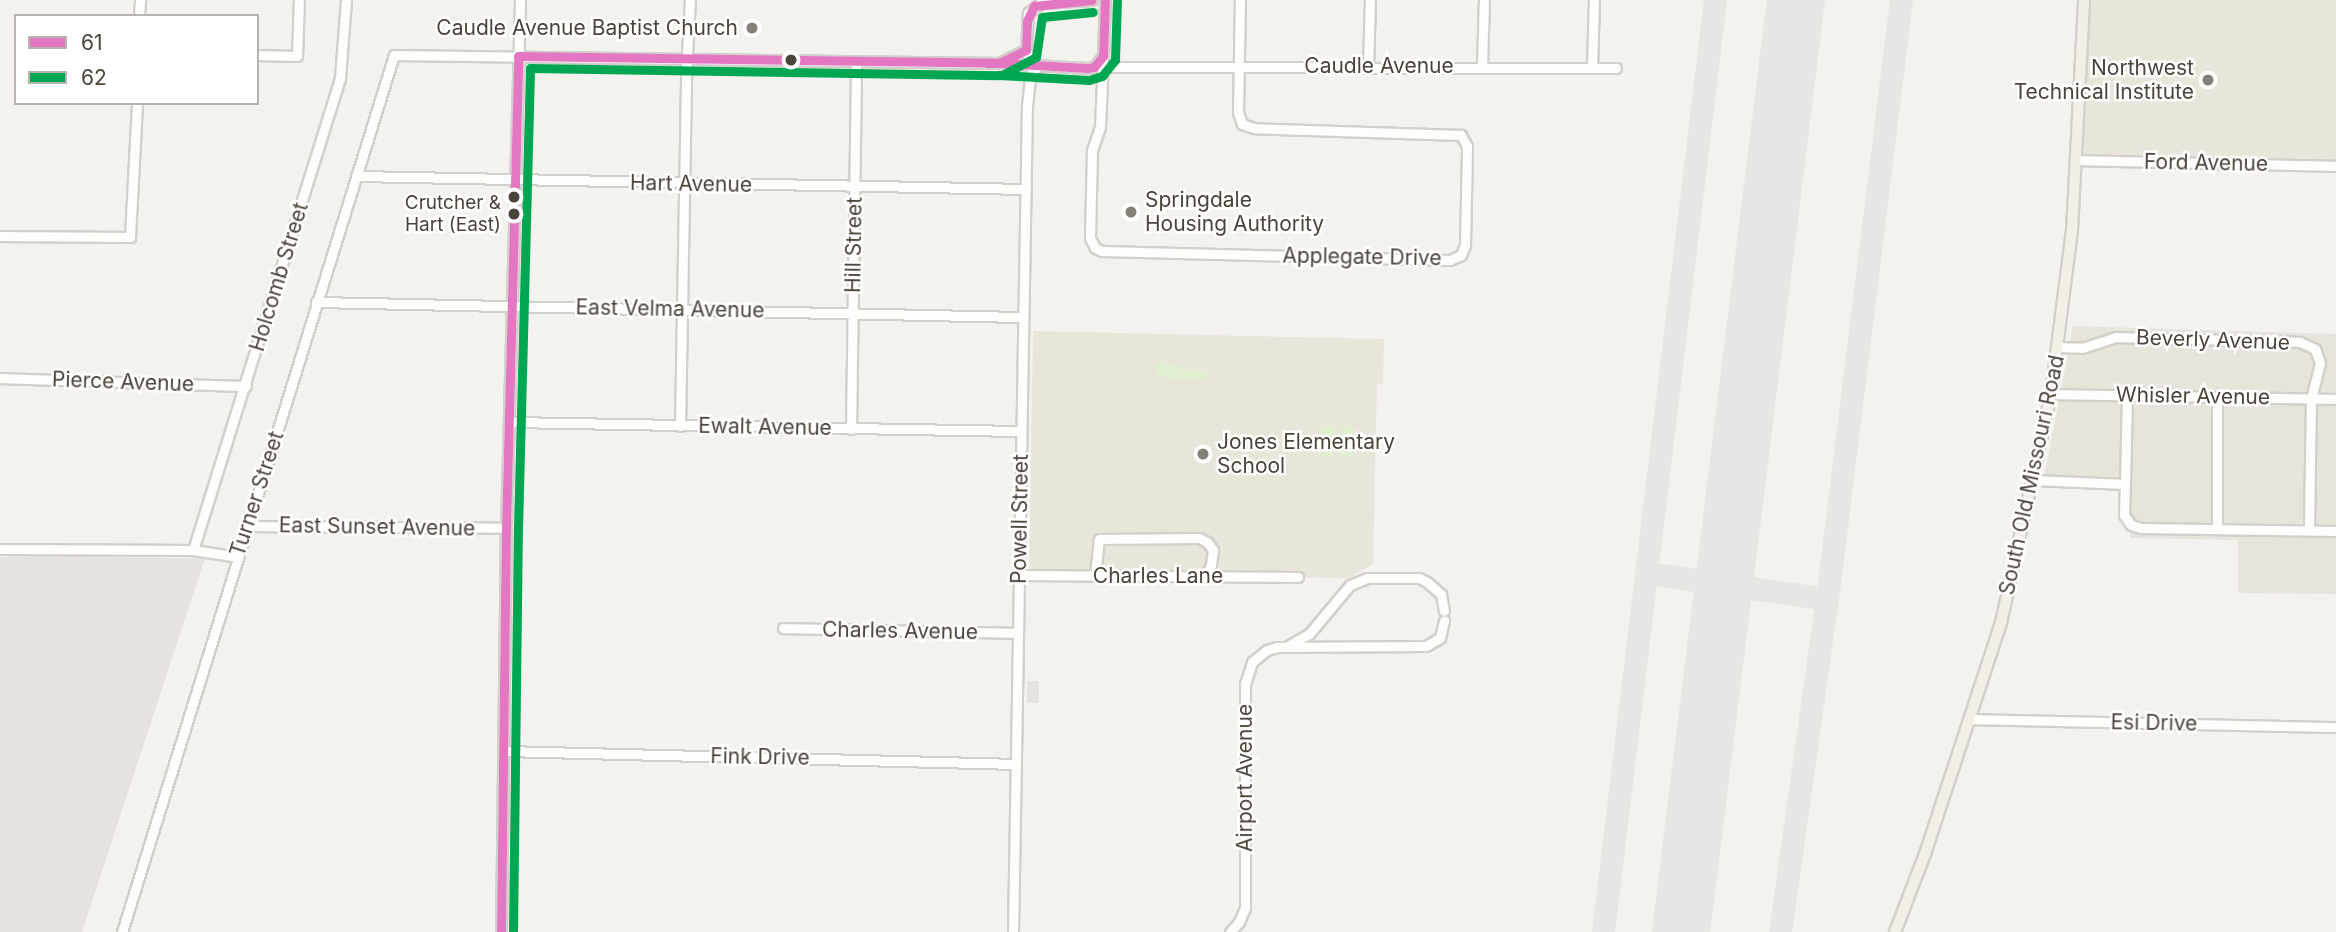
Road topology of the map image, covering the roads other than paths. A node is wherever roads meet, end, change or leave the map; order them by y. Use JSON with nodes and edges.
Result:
{"nodes":[{"id":1,"x":299,"y":0,"type":"edge"},
{"id":2,"x":346,"y":0,"type":"edge"},
{"id":3,"x":520,"y":0,"type":"edge"},
{"id":4,"x":690,"y":0,"type":"edge"},
{"id":5,"x":1105,"y":0,"type":"edge"},
{"id":6,"x":1240,"y":0,"type":"edge"},
{"id":7,"x":1370,"y":0,"type":"edge"},
{"id":8,"x":1484,"y":0,"type":"edge"},
{"id":9,"x":1594,"y":0,"type":"edge"},
{"id":10,"x":2084,"y":0,"type":"edge"},
{"id":11,"x":1090,"y":1,"type":"edge"},
{"id":12,"x":1104,"y":16,"type":"junction"},
{"id":13,"x":1026,"y":50,"type":"junction"},
{"id":14,"x":259,"y":55,"type":"edge"},
{"id":15,"x":518,"y":56,"type":"junction"},
{"id":16,"x":1103,"y":56,"type":"junction"},
{"id":17,"x":688,"y":59,"type":"junction"},
{"id":18,"x":856,"y":62,"type":"junction"},
{"id":19,"x":999,"y":64,"type":"junction"},
{"id":20,"x":1142,"y":65,"type":"junction"},
{"id":21,"x":1025,"y":66,"type":"junction"},
{"id":22,"x":1038,"y":66,"type":"junction"},
{"id":23,"x":1239,"y":66,"type":"junction"},
{"id":24,"x":1482,"y":66,"type":"junction"},
{"id":25,"x":1098,"y":67,"type":"junction"},
{"id":26,"x":1368,"y":67,"type":"junction"},
{"id":27,"x":1592,"y":68,"type":"junction"},
{"id":28,"x":1616,"y":68,"type":"dead end"},
{"id":29,"x":137,"y":105,"type":"edge"},
{"id":30,"x":1027,"y":106,"type":"junction"},
{"id":31,"x":2077,"y":160,"type":"junction"},
{"id":32,"x":2336,"y":166,"type":"edge"},
{"id":33,"x":356,"y":176,"type":"junction"},
{"id":34,"x":514,"y":180,"type":"junction"},
{"id":35,"x":684,"y":184,"type":"junction"},
{"id":36,"x":855,"y":186,"type":"junction"},
{"id":37,"x":1026,"y":188,"type":"junction"},
{"id":38,"x":0,"y":236,"type":"edge"},
{"id":39,"x":316,"y":302,"type":"junction"},
{"id":40,"x":512,"y":306,"type":"junction"},
{"id":41,"x":681,"y":309,"type":"junction"},
{"id":42,"x":853,"y":313,"type":"junction"},
{"id":43,"x":1023,"y":317,"type":"junction"},
{"id":44,"x":2059,"y":347,"type":"junction"},
{"id":45,"x":0,"y":378,"type":"edge"},
{"id":46,"x":246,"y":386,"type":"junction"},
{"id":47,"x":2051,"y":394,"type":"junction"},
{"id":48,"x":2127,"y":395,"type":"junction"},
{"id":49,"x":2217,"y":397,"type":"junction"},
{"id":50,"x":2311,"y":398,"type":"junction"},
{"id":51,"x":2336,"y":399,"type":"edge"},
{"id":52,"x":509,"y":422,"type":"junction"},
{"id":53,"x":680,"y":426,"type":"junction"},
{"id":54,"x":850,"y":429,"type":"junction"},
{"id":55,"x":1021,"y":431,"type":"junction"},
{"id":56,"x":2033,"y":480,"type":"junction"},
{"id":57,"x":2125,"y":484,"type":"junction"},
{"id":58,"x":249,"y":526,"type":"junction"},
{"id":59,"x":506,"y":528,"type":"junction"},
{"id":60,"x":2217,"y":529,"type":"junction"},
{"id":61,"x":2309,"y":530,"type":"junction"},
{"id":62,"x":2336,"y":531,"type":"edge"},
{"id":63,"x":0,"y":549,"type":"edge"},
{"id":64,"x":192,"y":550,"type":"junction"},
{"id":65,"x":237,"y":556,"type":"junction"},
{"id":66,"x":1019,"y":575,"type":"junction"},
{"id":67,"x":1095,"y":576,"type":"junction"},
{"id":68,"x":1205,"y":577,"type":"junction"},
{"id":69,"x":1298,"y":577,"type":"dead end"},
{"id":70,"x":783,"y":628,"type":"dead end"},
{"id":71,"x":1018,"y":633,"type":"junction"},
{"id":72,"x":1288,"y":646,"type":"junction"},
{"id":73,"x":1972,"y":719,"type":"junction"},
{"id":74,"x":2336,"y":727,"type":"edge"},
{"id":75,"x":504,"y":751,"type":"junction"},
{"id":76,"x":1016,"y":764,"type":"junction"},
{"id":77,"x":122,"y":932,"type":"edge"},
{"id":78,"x":501,"y":932,"type":"edge"},
{"id":79,"x":1013,"y":932,"type":"edge"},
{"id":80,"x":1230,"y":932,"type":"edge"},
{"id":81,"x":1895,"y":932,"type":"edge"}],
"edges":[{"from":1,"to":14,"type":"street"},
{"from":2,"to":46,"type":"street","name":"Holcomb Street"},
{"from":3,"to":15,"type":"street"},
{"from":4,"to":17,"type":"street"},
{"from":5,"to":12,"type":"street"},
{"from":6,"to":23,"type":"street"},
{"from":7,"to":26,"type":"street"},
{"from":8,"to":24,"type":"street"},
{"from":9,"to":27,"type":"street"},
{"from":10,"to":31,"type":"main road","name":"South Old Missouri Road"},
{"from":11,"to":12,"type":"street"},
{"from":11,"to":13,"type":"street"},
{"from":12,"to":16,"type":"street"},
{"from":13,"to":19,"type":"street"},
{"from":13,"to":21,"type":"street","name":"Powell Street"},
{"from":13,"to":22,"type":"street"},
{"from":15,"to":17,"type":"street"},
{"from":15,"to":33,"type":"street","name":"Turner Street"},
{"from":15,"to":34,"type":"street"},
{"from":16,"to":20,"type":"street","name":"Caudle Avenue"},
{"from":16,"to":25,"type":"street"},
{"from":17,"to":18,"type":"street"},
{"from":17,"to":35,"type":"street"},
{"from":18,"to":19,"type":"street"},
{"from":18,"to":36,"type":"street","name":"Hill Street"},
{"from":19,"to":21,"type":"street"},
{"from":20,"to":23,"type":"street","name":"Caudle Avenue"},
{"from":20,"to":25,"type":"street","name":"Caudle Avenue"},
{"from":21,"to":22,"type":"street"},
{"from":21,"to":30,"type":"street","name":"Powell Street"},
{"from":22,"to":25,"type":"street"},
{"from":22,"to":30,"type":"street","name":"Powell Street"},
{"from":23,"to":25,"type":"street","name":"Applegate Drive"},
{"from":23,"to":26,"type":"street","name":"Caudle Avenue"},
{"from":24,"to":26,"type":"street","name":"Caudle Avenue"},
{"from":24,"to":27,"type":"street","name":"Caudle Avenue"},
{"from":27,"to":28,"type":"street","name":"Caudle Avenue"},
{"from":29,"to":38,"type":"street"},
{"from":30,"to":37,"type":"street","name":"Powell Street"},
{"from":31,"to":32,"type":"street","name":"Ford Avenue"},
{"from":31,"to":44,"type":"main road","name":"South Old Missouri Road"},
{"from":33,"to":34,"type":"street","name":"Hart Avenue"},
{"from":33,"to":39,"type":"street","name":"Turner Street"},
{"from":34,"to":35,"type":"street","name":"Hart Avenue"},
{"from":34,"to":40,"type":"street"},
{"from":35,"to":36,"type":"street","name":"Hart Avenue"},
{"from":35,"to":41,"type":"street"},
{"from":36,"to":37,"type":"street","name":"Hart Avenue"},
{"from":36,"to":42,"type":"street","name":"Hill Street"},
{"from":37,"to":43,"type":"street","name":"Powell Street"},
{"from":39,"to":40,"type":"street","name":"East Velma Avenue"},
{"from":39,"to":58,"type":"street","name":"Turner Street"},
{"from":40,"to":41,"type":"street","name":"East Velma Avenue"},
{"from":40,"to":52,"type":"street"},
{"from":41,"to":42,"type":"street","name":"East Velma Avenue"},
{"from":41,"to":53,"type":"street"},
{"from":42,"to":43,"type":"street","name":"East Velma Avenue"},
{"from":42,"to":54,"type":"street","name":"Hill Street"},
{"from":43,"to":55,"type":"street","name":"Powell Street"},
{"from":44,"to":47,"type":"main road","name":"South Old Missouri Road"},
{"from":44,"to":50,"type":"street","name":"Beverly Avenue"},
{"from":45,"to":46,"type":"street","name":"Pierce Avenue"},
{"from":46,"to":64,"type":"street","name":"Holcomb Street"},
{"from":47,"to":48,"type":"street","name":"Whisler Avenue"},
{"from":47,"to":56,"type":"main road","name":"South Old Missouri Road"},
{"from":48,"to":49,"type":"street","name":"Whisler Avenue"},
{"from":48,"to":57,"type":"street"},
{"from":49,"to":50,"type":"street","name":"Whisler Avenue"},
{"from":49,"to":60,"type":"street"},
{"from":50,"to":51,"type":"street","name":"Whisler Avenue"},
{"from":50,"to":61,"type":"street"},
{"from":52,"to":53,"type":"street","name":"Ewalt Avenue"},
{"from":52,"to":59,"type":"street"},
{"from":53,"to":54,"type":"street","name":"Ewalt Avenue"},
{"from":54,"to":55,"type":"street","name":"Ewalt Avenue"},
{"from":55,"to":66,"type":"street","name":"Powell Street"},
{"from":56,"to":57,"type":"street"},
{"from":56,"to":73,"type":"main road","name":"South Old Missouri Road"},
{"from":57,"to":60,"type":"street"},
{"from":58,"to":59,"type":"street","name":"East Sunset Avenue"},
{"from":58,"to":65,"type":"street","name":"Turner Street"},
{"from":59,"to":75,"type":"street"},
{"from":60,"to":61,"type":"street"},
{"from":61,"to":62,"type":"street"},
{"from":63,"to":64,"type":"street"},
{"from":64,"to":65,"type":"street"},
{"from":65,"to":77,"type":"street","name":"Turner Street"},
{"from":66,"to":67,"type":"street","name":"Charles Lane"},
{"from":66,"to":71,"type":"street","name":"Powell Street"},
{"from":67,"to":68,"type":"street","name":"Charles Lane"},
{"from":67,"to":68,"type":"street"},
{"from":68,"to":69,"type":"street","name":"Charles Lane"},
{"from":70,"to":71,"type":"street","name":"Charles Avenue"},
{"from":71,"to":76,"type":"street","name":"Powell Street"},
{"from":72,"to":72,"type":"street","name":"Airport Avenue"},
{"from":72,"to":80,"type":"street","name":"Airport Avenue"},
{"from":73,"to":74,"type":"street","name":"Esi Drive"},
{"from":73,"to":81,"type":"main road","name":"South Old Missouri Road"},
{"from":75,"to":76,"type":"street","name":"Fink Drive"},
{"from":75,"to":78,"type":"street"},
{"from":76,"to":79,"type":"street","name":"Powell Street"}]}
